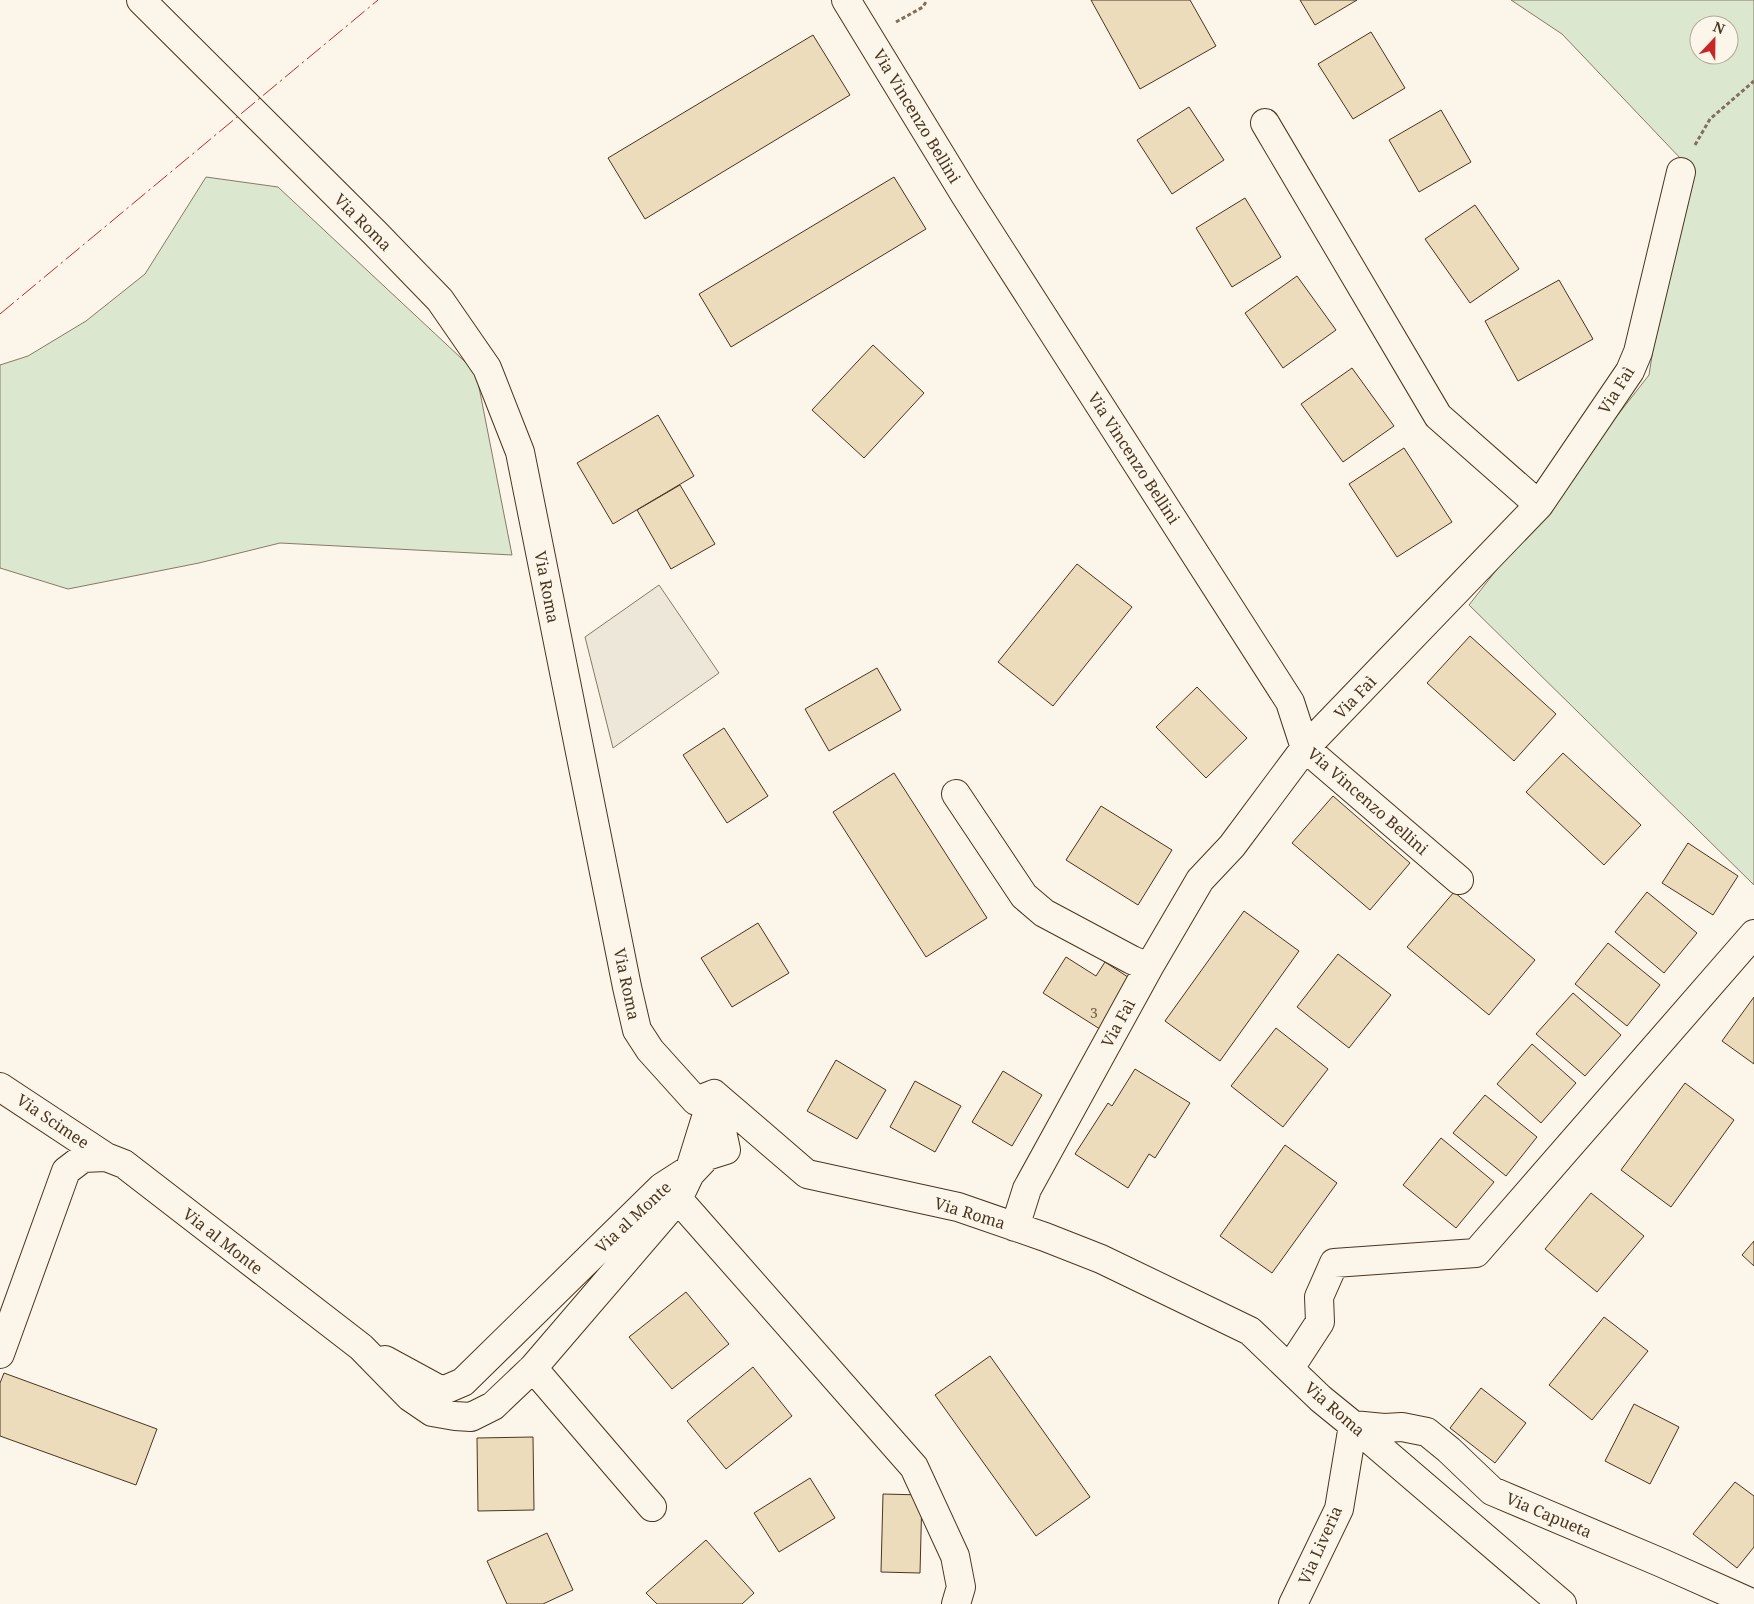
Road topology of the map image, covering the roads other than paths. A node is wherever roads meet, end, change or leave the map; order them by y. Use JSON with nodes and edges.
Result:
{"nodes":[{"id":1,"x":141,"y":0,"type":"edge"},
{"id":2,"x":846,"y":0,"type":"edge"},
{"id":3,"x":1265,"y":123,"type":"dead end"},
{"id":4,"x":1681,"y":172,"type":"road end"},
{"id":5,"x":1539,"y":505,"type":"junction"},
{"id":6,"x":1305,"y":748,"type":"junction"},
{"id":7,"x":956,"y":794,"type":"dead end"},
{"id":8,"x":1459,"y":880,"type":"dead end"},
{"id":9,"x":1754,"y":934,"type":"edge"},
{"id":10,"x":1149,"y":966,"type":"junction"},
{"id":11,"x":0,"y":1087,"type":"edge"},
{"id":12,"x":714,"y":1094,"type":"junction"},
{"id":13,"x":106,"y":1157,"type":"junction"},
{"id":14,"x":678,"y":1199,"type":"junction"},
{"id":15,"x":1015,"y":1227,"type":"junction"},
{"id":16,"x":361,"y":1347,"type":"junction"},
{"id":17,"x":0,"y":1354,"type":"edge"},
{"id":18,"x":533,"y":1368,"type":"junction"},
{"id":19,"x":1290,"y":1368,"type":"junction"},
{"id":20,"x":463,"y":1382,"type":"junction"},
{"id":21,"x":455,"y":1416,"type":"junction"},
{"id":22,"x":1353,"y":1425,"type":"junction"},
{"id":23,"x":652,"y":1507,"type":"dead end"},
{"id":24,"x":956,"y":1604,"type":"edge"},
{"id":25,"x":1293,"y":1604,"type":"edge"},
{"id":26,"x":1562,"y":1604,"type":"edge"},
{"id":27,"x":1754,"y":1604,"type":"edge"}],
"edges":[{"from":1,"to":12,"type":"street","name":"Via Roma"},
{"from":2,"to":6,"type":"street","name":"Via Vincenzo Bellini"},
{"from":3,"to":5,"type":"street"},
{"from":4,"to":5,"type":"street","name":"Via Faì"},
{"from":5,"to":6,"type":"street","name":"Via Faì"},
{"from":6,"to":8,"type":"street","name":"Via Vincenzo Bellini"},
{"from":6,"to":10,"type":"street","name":"Via Faì"},
{"from":7,"to":10,"type":"street"},
{"from":9,"to":19,"type":"street"},
{"from":10,"to":15,"type":"street","name":"Via Faì"},
{"from":11,"to":13,"type":"street","name":"Via Scimee"},
{"from":12,"to":14,"type":"street","name":"Via al Monte"},
{"from":12,"to":15,"type":"street","name":"Via Roma"},
{"from":12,"to":20,"type":"street","name":"Via al Monte"},
{"from":13,"to":16,"type":"street","name":"Via al Monte"},
{"from":13,"to":17,"type":"street"},
{"from":14,"to":18,"type":"street","name":"Via al Monte"},
{"from":14,"to":24,"type":"street"},
{"from":15,"to":19,"type":"street","name":"Via Roma"},
{"from":16,"to":20,"type":"street","name":"Via al Monte"},
{"from":16,"to":21,"type":"street","name":"Via al Monte"},
{"from":18,"to":21,"type":"street","name":"Via al Monte"},
{"from":18,"to":23,"type":"street"},
{"from":19,"to":22,"type":"street","name":"Via Roma"},
{"from":20,"to":21,"type":"street"},
{"from":22,"to":25,"type":"street","name":"Via Liveria"},
{"from":22,"to":26,"type":"street","name":"Via Roma"},
{"from":22,"to":27,"type":"street","name":"Via Capueta"}]}
